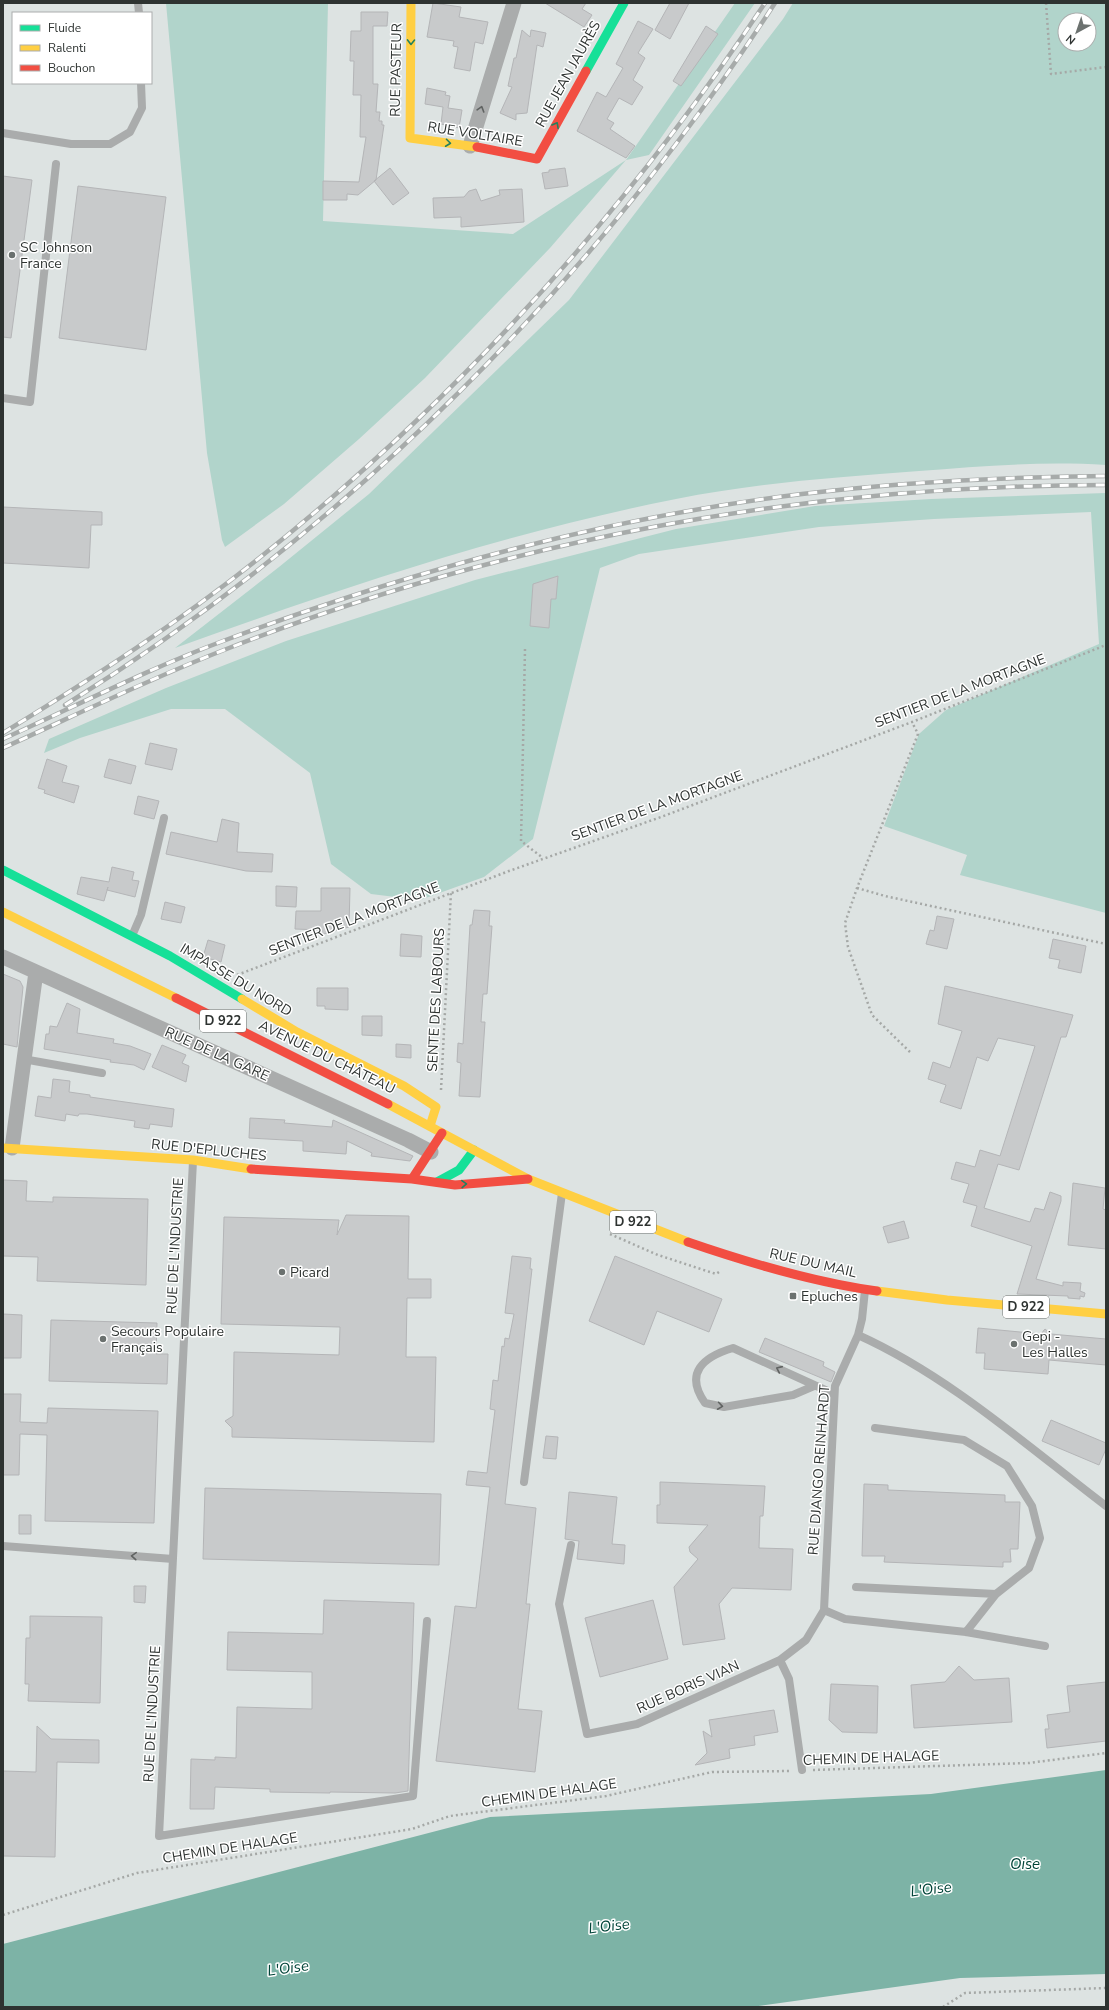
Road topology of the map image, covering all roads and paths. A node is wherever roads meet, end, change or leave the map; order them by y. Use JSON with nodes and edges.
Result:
{"nodes":[{"id":1,"x":411,"y":3,"type":"edge"},
{"id":2,"x":514,"y":3,"type":"edge"},
{"id":3,"x":624,"y":3,"type":"edge"},
{"id":4,"x":1046,"y":3,"type":"edge"},
{"id":5,"x":1106,"y":67,"type":"edge"},
{"id":6,"x":141,"y":84,"type":"edge"},
{"id":7,"x":3,"y":133,"type":"edge"},
{"id":8,"x":410,"y":138,"type":"joint"},
{"id":9,"x":470,"y":146,"type":"junction"},
{"id":10,"x":537,"y":159,"type":"joint"},
{"id":11,"x":56,"y":164,"type":"dead end"},
{"id":12,"x":3,"y":398,"type":"edge"},
{"id":13,"x":1106,"y":645,"type":"edge"},
{"id":14,"x":525,"y":649,"type":"dead end"},
{"id":15,"x":912,"y":722,"type":"junction"},
{"id":16,"x":164,"y":818,"type":"dead end"},
{"id":17,"x":544,"y":858,"type":"junction"},
{"id":18,"x":3,"y":870,"type":"edge"},
{"id":19,"x":857,"y":888,"type":"junction"},
{"id":20,"x":451,"y":892,"type":"junction"},
{"id":21,"x":3,"y":912,"type":"edge"},
{"id":22,"x":132,"y":937,"type":"junction"},
{"id":23,"x":1106,"y":944,"type":"edge"},
{"id":24,"x":3,"y":957,"type":"edge"},
{"id":25,"x":36,"y":972,"type":"junction"},
{"id":26,"x":215,"y":983,"type":"junction"},
{"id":27,"x":910,"y":1052,"type":"dead end"},
{"id":28,"x":23,"y":1059,"type":"junction"},
{"id":29,"x":102,"y":1073,"type":"dead end"},
{"id":30,"x":436,"y":1107,"type":"junction"},
{"id":31,"x":430,"y":1126,"type":"junction"},
{"id":32,"x":442,"y":1133,"type":"junction"},
{"id":33,"x":8,"y":1148,"type":"edge"},
{"id":34,"x":474,"y":1150,"type":"junction"},
{"id":35,"x":431,"y":1152,"type":"junction"},
{"id":36,"x":192,"y":1160,"type":"junction"},
{"id":37,"x":412,"y":1178,"type":"junction"},
{"id":38,"x":528,"y":1179,"type":"junction"},
{"id":39,"x":437,"y":1182,"type":"junction"},
{"id":40,"x":562,"y":1193,"type":"junction"},
{"id":41,"x":865,"y":1289,"type":"junction"},
{"id":42,"x":1106,"y":1314,"type":"edge"},
{"id":43,"x":858,"y":1335,"type":"junction"},
{"id":44,"x":814,"y":1386,"type":"junction"},
{"id":45,"x":834,"y":1394,"type":"junction"},
{"id":46,"x":875,"y":1428,"type":"dead end"},
{"id":47,"x":524,"y":1482,"type":"dead end"},
{"id":48,"x":1106,"y":1506,"type":"edge"},
{"id":49,"x":571,"y":1545,"type":"dead end"},
{"id":50,"x":3,"y":1546,"type":"edge"},
{"id":51,"x":173,"y":1559,"type":"junction"},
{"id":52,"x":856,"y":1587,"type":"dead end"},
{"id":53,"x":996,"y":1594,"type":"junction"},
{"id":54,"x":824,"y":1610,"type":"junction"},
{"id":55,"x":427,"y":1621,"type":"dead end"},
{"id":56,"x":966,"y":1632,"type":"junction"},
{"id":57,"x":1045,"y":1646,"type":"dead end"},
{"id":58,"x":780,"y":1660,"type":"junction"},
{"id":59,"x":1106,"y":1753,"type":"edge"},
{"id":60,"x":802,"y":1770,"type":"junction"},
{"id":61,"x":3,"y":1915,"type":"edge"},
{"id":62,"x":1106,"y":1988,"type":"edge"},
{"id":63,"x":943,"y":2007,"type":"edge"}],
"edges":[{"from":1,"to":8,"type":"street","name":"RUE PASTEUR","one_way":true},
{"from":9,"to":2,"type":"street","one_way":true},
{"from":10,"to":3,"type":"street","name":"RUE JEAN JAURÈS","one_way":true},
{"from":4,"to":5,"type":"path"},
{"from":6,"to":7,"type":"lane"},
{"from":8,"to":9,"type":"street","name":"RUE VOLTAIRE","one_way":true},
{"from":9,"to":10,"type":"street","name":"RUE VOLTAIRE"},
{"from":11,"to":12,"type":"lane"},
{"from":13,"to":15,"type":"path","name":"SENTIER DE LA MORTAGNE"},
{"from":14,"to":17,"type":"path"},
{"from":15,"to":17,"type":"path","name":"SENTIER DE LA MORTAGNE"},
{"from":15,"to":19,"type":"path"},
{"from":16,"to":22,"type":"lane"},
{"from":17,"to":20,"type":"path","name":"SENTIER DE LA MORTAGNE"},
{"from":18,"to":22,"type":"street","name":"IMPASSE DU NORD"},
{"from":19,"to":23,"type":"path"},
{"from":19,"to":27,"type":"path"},
{"from":20,"to":26,"type":"path","name":"SENTIER DE LA MORTAGNE"},
{"from":20,"to":30,"type":"path","name":"SENTE DES LABOURS"},
{"from":21,"to":31,"type":"street","name":"AVENUE DU CHÂTEAU","number":"D 922"},
{"from":22,"to":26,"type":"street","name":"IMPASSE DU NORD"},
{"from":24,"to":25,"type":"street","name":"RUE DE LA GARE"},
{"from":25,"to":28,"type":"street"},
{"from":25,"to":35,"type":"street","name":"RUE DE LA GARE"},
{"from":26,"to":30,"type":"street","name":"IMPASSE DU NORD"},
{"from":28,"to":29,"type":"lane"},
{"from":28,"to":33,"type":"street"},
{"from":30,"to":31,"type":"street"},
{"from":31,"to":32,"type":"street","name":"AVENUE DU CHÂTEAU","number":"D 922"},
{"from":32,"to":34,"type":"street","name":"AVENUE DU CHÂTEAU","number":"D 922"},
{"from":32,"to":35,"type":"street"},
{"from":33,"to":36,"type":"street","name":"RUE D'EPLUCHES"},
{"from":34,"to":38,"type":"street","name":"AVENUE DU CHÂTEAU","number":"D 922"},
{"from":34,"to":39,"type":"street"},
{"from":35,"to":37,"type":"street"},
{"from":36,"to":37,"type":"street","name":"RUE D'EPLUCHES"},
{"from":36,"to":51,"type":"lane","name":"RUE DE L'INDUSTRIE"},
{"from":37,"to":39,"type":"street","name":"RUE D'EPLUCHES"},
{"from":39,"to":38,"type":"street","name":"RUE D'EPLUCHES","one_way":true},
{"from":38,"to":40,"type":"street","name":"RUE DU MAIL","number":"D 922"},
{"from":40,"to":41,"type":"street","name":"RUE DU MAIL","number":"D 922"},
{"from":40,"to":47,"type":"lane"},
{"from":41,"to":42,"type":"street","name":"RUE DU MAIL","number":"D 922"},
{"from":41,"to":43,"type":"lane","name":"RUE DJANGO REINHARDT"},
{"from":43,"to":45,"type":"lane","name":"RUE DJANGO REINHARDT"},
{"from":43,"to":48,"type":"lane"},
{"from":44,"to":44,"type":"lane","one_way":true},
{"from":44,"to":45,"type":"lane"},
{"from":45,"to":54,"type":"lane","name":"RUE DJANGO REINHARDT"},
{"from":46,"to":53,"type":"lane"},
{"from":49,"to":58,"type":"lane","name":"RUE BORIS VIAN"},
{"from":51,"to":50,"type":"lane","one_way":true},
{"from":51,"to":55,"type":"lane","name":"RUE DE L'INDUSTRIE"},
{"from":52,"to":53,"type":"lane"},
{"from":53,"to":56,"type":"lane"},
{"from":54,"to":56,"type":"lane"},
{"from":54,"to":58,"type":"lane","name":"RUE BORIS VIAN"},
{"from":56,"to":57,"type":"lane"},
{"from":58,"to":60,"type":"lane"},
{"from":59,"to":60,"type":"path","name":"CHEMIN DE HALAGE"},
{"from":60,"to":61,"type":"path","name":"CHEMIN DE HALAGE"},
{"from":62,"to":63,"type":"path"}]}
